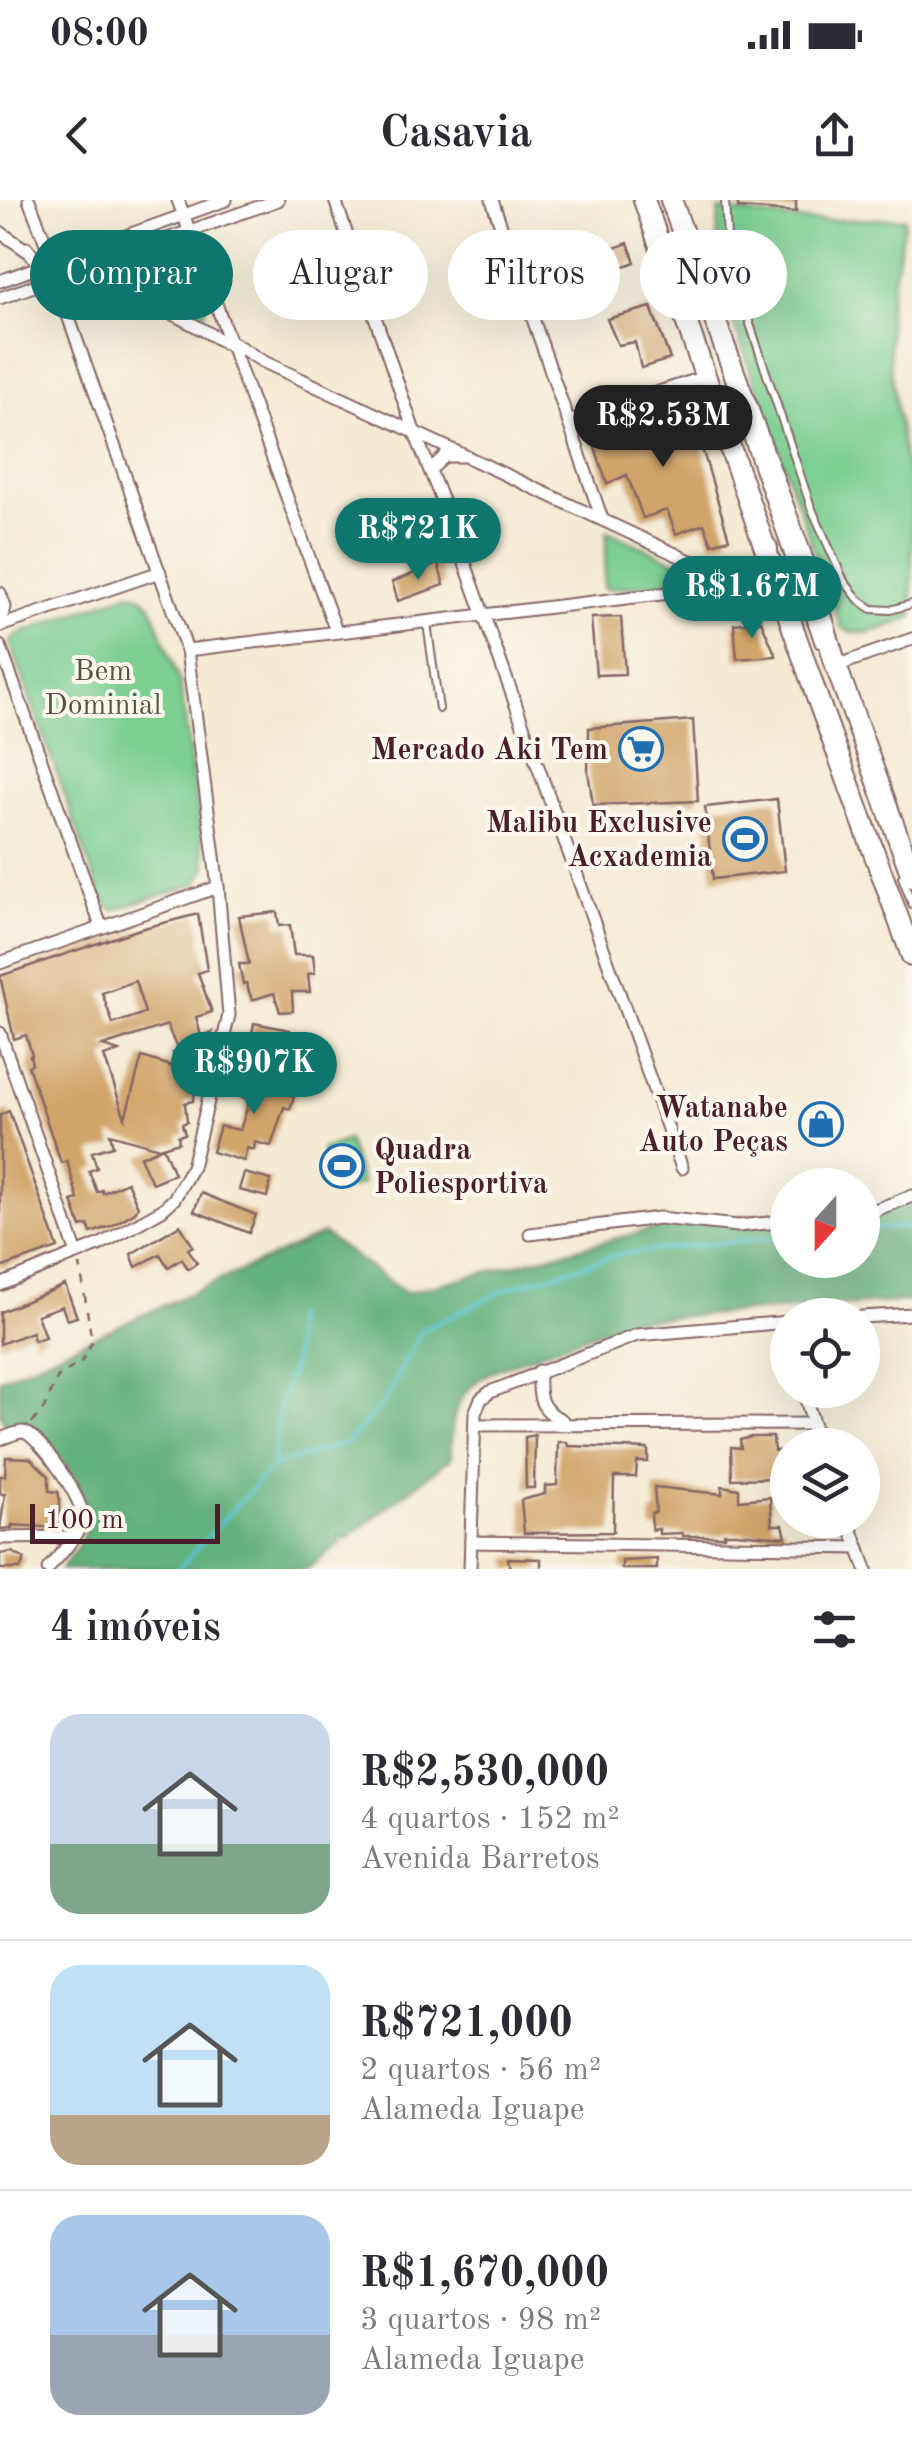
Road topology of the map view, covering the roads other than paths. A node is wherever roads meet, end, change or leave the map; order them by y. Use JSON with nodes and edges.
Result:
{"nodes":[{"id":1,"x":30,"y":200,"type":"edge"},
{"id":2,"x":178,"y":200,"type":"edge"},
{"id":3,"x":226,"y":200,"type":"edge"},
{"id":4,"x":278,"y":200,"type":"edge"},
{"id":5,"x":335,"y":200,"type":"edge"},
{"id":6,"x":492,"y":200,"type":"edge"},
{"id":7,"x":644,"y":200,"type":"edge"},
{"id":8,"x":652,"y":200,"type":"edge"},
{"id":9,"x":667,"y":200,"type":"edge"},
{"id":10,"x":725,"y":200,"type":"edge"},
{"id":11,"x":184,"y":215,"type":"junction"},
{"id":12,"x":38,"y":224,"type":"junction"},
{"id":13,"x":40,"y":230,"type":"edge"},
{"id":14,"x":142,"y":230,"type":"edge"},
{"id":15,"x":189,"y":230,"type":"joint"},
{"id":16,"x":5,"y":235,"type":"edge"},
{"id":17,"x":27,"y":248,"type":"junction"},
{"id":18,"x":30,"y":252,"type":"edge"},
{"id":19,"x":30,"y":271,"type":"edge"},
{"id":20,"x":26,"y":272,"type":"junction"},
{"id":21,"x":0,"y":281,"type":"edge"},
{"id":22,"x":30,"y":288,"type":"edge"},
{"id":23,"x":0,"y":298,"type":"edge"},
{"id":24,"x":69,"y":320,"type":"edge"},
{"id":25,"x":182,"y":320,"type":"edge"},
{"id":26,"x":212,"y":320,"type":"edge"},
{"id":27,"x":223,"y":320,"type":"edge"},
{"id":28,"x":197,"y":327,"type":"junction"},
{"id":29,"x":234,"y":346,"type":"junction"},
{"id":30,"x":705,"y":377,"type":"junction"},
{"id":31,"x":404,"y":400,"type":"junction"},
{"id":32,"x":384,"y":416,"type":"junction"},
{"id":33,"x":571,"y":421,"type":"junction"},
{"id":34,"x":414,"y":431,"type":"junction"},
{"id":35,"x":474,"y":458,"type":"junction"},
{"id":36,"x":430,"y":470,"type":"junction"},
{"id":37,"x":594,"y":491,"type":"junction"},
{"id":38,"x":577,"y":508,"type":"junction"},
{"id":39,"x":602,"y":519,"type":"junction"},
{"id":40,"x":766,"y":548,"type":"junction"},
{"id":41,"x":688,"y":560,"type":"junction"},
{"id":42,"x":160,"y":572,"type":"junction"},
{"id":43,"x":734,"y":578,"type":"junction"},
{"id":44,"x":686,"y":591,"type":"junction"},
{"id":45,"x":0,"y":593,"type":"edge"},
{"id":46,"x":794,"y":604,"type":"junction"},
{"id":47,"x":912,"y":604,"type":"edge"},
{"id":48,"x":483,"y":615,"type":"junction"},
{"id":49,"x":427,"y":622,"type":"junction"},
{"id":50,"x":0,"y":625,"type":"edge"},
{"id":51,"x":824,"y":627,"type":"junction"},
{"id":52,"x":336,"y":632,"type":"junction"},
{"id":53,"x":912,"y":639,"type":"edge"},
{"id":54,"x":0,"y":646,"type":"edge"},
{"id":55,"x":186,"y":650,"type":"junction"},
{"id":56,"x":836,"y":666,"type":"junction"},
{"id":57,"x":826,"y":691,"type":"dead end"},
{"id":58,"x":439,"y":709,"type":"dead end"},
{"id":59,"x":832,"y":710,"type":"dead end"},
{"id":60,"x":912,"y":876,"type":"edge"},
{"id":61,"x":218,"y":886,"type":"junction"},
{"id":62,"x":912,"y":904,"type":"edge"},
{"id":63,"x":101,"y":926,"type":"junction"},
{"id":64,"x":912,"y":932,"type":"edge"},
{"id":65,"x":912,"y":956,"type":"edge"},
{"id":66,"x":0,"y":962,"type":"edge"},
{"id":67,"x":0,"y":1033,"type":"edge"},
{"id":68,"x":682,"y":1168,"type":"dead end"},
{"id":69,"x":912,"y":1196,"type":"edge"},
{"id":70,"x":880,"y":1208,"type":"edge"},
{"id":71,"x":770,"y":1223,"type":"edge"},
{"id":72,"x":530,"y":1234,"type":"dead end"},
{"id":73,"x":77,"y":1254,"type":"junction"},
{"id":74,"x":0,"y":1286,"type":"edge"},
{"id":75,"x":910,"y":1314,"type":"edge"},
{"id":76,"x":880,"y":1316,"type":"edge"},
{"id":77,"x":770,"y":1326,"type":"edge"},
{"id":78,"x":912,"y":1328,"type":"edge"},
{"id":79,"x":540,"y":1371,"type":"junction"},
{"id":80,"x":477,"y":1405,"type":"junction"},
{"id":81,"x":808,"y":1408,"type":"edge"},
{"id":82,"x":570,"y":1423,"type":"junction"},
{"id":83,"x":500,"y":1424,"type":"junction"},
{"id":84,"x":812,"y":1424,"type":"junction"},
{"id":85,"x":474,"y":1425,"type":"junction"},
{"id":86,"x":814,"y":1428,"type":"edge"},
{"id":87,"x":0,"y":1440,"type":"edge"},
{"id":88,"x":73,"y":1537,"type":"junction"},
{"id":89,"x":0,"y":1538,"type":"edge"},
{"id":90,"x":854,"y":1538,"type":"edge"},
{"id":91,"x":470,"y":1542,"type":"junction"},
{"id":92,"x":858,"y":1548,"type":"junction"},
{"id":93,"x":48,"y":1569,"type":"edge"},
{"id":94,"x":470,"y":1569,"type":"edge"},
{"id":95,"x":866,"y":1569,"type":"edge"}],
"edges":[{"from":1,"to":12,"type":"street"},
{"from":2,"to":11,"type":"street"},
{"from":3,"to":11,"type":"street"},
{"from":4,"to":15,"type":"street"},
{"from":5,"to":31,"type":"street"},
{"from":6,"to":33,"type":"street"},
{"from":7,"to":30,"type":"main road"},
{"from":8,"to":46,"type":"lane"},
{"from":9,"to":46,"type":"lane"},
{"from":9,"to":51,"type":"main road"},
{"from":10,"to":47,"type":"lane"},
{"from":11,"to":14,"type":"street"},
{"from":11,"to":15,"type":"street"},
{"from":12,"to":13,"type":"street"},
{"from":12,"to":16,"type":"street"},
{"from":16,"to":17,"type":"street"},
{"from":17,"to":18,"type":"street"},
{"from":17,"to":20,"type":"street"},
{"from":19,"to":20,"type":"street"},
{"from":20,"to":21,"type":"street"},
{"from":22,"to":23,"type":"street"},
{"from":24,"to":42,"type":"street"},
{"from":25,"to":28,"type":"street"},
{"from":26,"to":28,"type":"street"},
{"from":27,"to":29,"type":"street"},
{"from":28,"to":29,"type":"street"},
{"from":29,"to":32,"type":"street"},
{"from":29,"to":52,"type":"street"},
{"from":30,"to":33,"type":"street"},
{"from":30,"to":40,"type":"main road"},
{"from":31,"to":32,"type":"street"},
{"from":31,"to":34,"type":"street"},
{"from":32,"to":34,"type":"street"},
{"from":33,"to":37,"type":"street"},
{"from":34,"to":35,"type":"street"},
{"from":34,"to":36,"type":"street"},
{"from":35,"to":36,"type":"street"},
{"from":35,"to":38,"type":"street"},
{"from":36,"to":48,"type":"street"},
{"from":37,"to":38,"type":"street"},
{"from":37,"to":39,"type":"street"},
{"from":38,"to":39,"type":"street"},
{"from":39,"to":41,"type":"street"},
{"from":40,"to":43,"type":"main road"},
{"from":40,"to":46,"type":"main road"},
{"from":41,"to":43,"type":"street"},
{"from":41,"to":44,"type":"street"},
{"from":42,"to":50,"type":"street"},
{"from":42,"to":55,"type":"street"},
{"from":43,"to":46,"type":"street"},
{"from":44,"to":46,"type":"street"},
{"from":44,"to":48,"type":"street"},
{"from":45,"to":50,"type":"street"},
{"from":46,"to":51,"type":"main road"},
{"from":46,"to":57,"type":"lane"},
{"from":46,"to":62,"type":"lane"},
{"from":46,"to":65,"type":"main road"},
{"from":48,"to":49,"type":"street"},
{"from":48,"to":68,"type":"street"},
{"from":49,"to":52,"type":"street"},
{"from":49,"to":58,"type":"lane"},
{"from":51,"to":56,"type":"main road"},
{"from":52,"to":55,"type":"street"},
{"from":53,"to":56,"type":"street"},
{"from":54,"to":63,"type":"street"},
{"from":55,"to":61,"type":"street"},
{"from":56,"to":60,"type":"main road"},
{"from":59,"to":64,"type":"lane"},
{"from":61,"to":63,"type":"street"},
{"from":61,"to":73,"type":"street"},
{"from":63,"to":66,"type":"street"},
{"from":67,"to":73,"type":"street"},
{"from":69,"to":70,"type":"street"},
{"from":71,"to":72,"type":"street"},
{"from":73,"to":74,"type":"street"},
{"from":75,"to":76,"type":"street"},
{"from":75,"to":78,"type":"street"},
{"from":77,"to":79,"type":"street"},
{"from":79,"to":80,"type":"street"},
{"from":79,"to":82,"type":"street"},
{"from":80,"to":83,"type":"street"},
{"from":80,"to":85,"type":"street"},
{"from":81,"to":84,"type":"street"},
{"from":82,"to":83,"type":"street"},
{"from":82,"to":84,"type":"street"},
{"from":83,"to":85,"type":"street"},
{"from":84,"to":86,"type":"street"},
{"from":85,"to":91,"type":"street"},
{"from":87,"to":88,"type":"street"},
{"from":88,"to":89,"type":"street"},
{"from":88,"to":93,"type":"street"},
{"from":90,"to":92,"type":"street"},
{"from":91,"to":92,"type":"street"},
{"from":91,"to":94,"type":"street"},
{"from":92,"to":95,"type":"street"}]}
